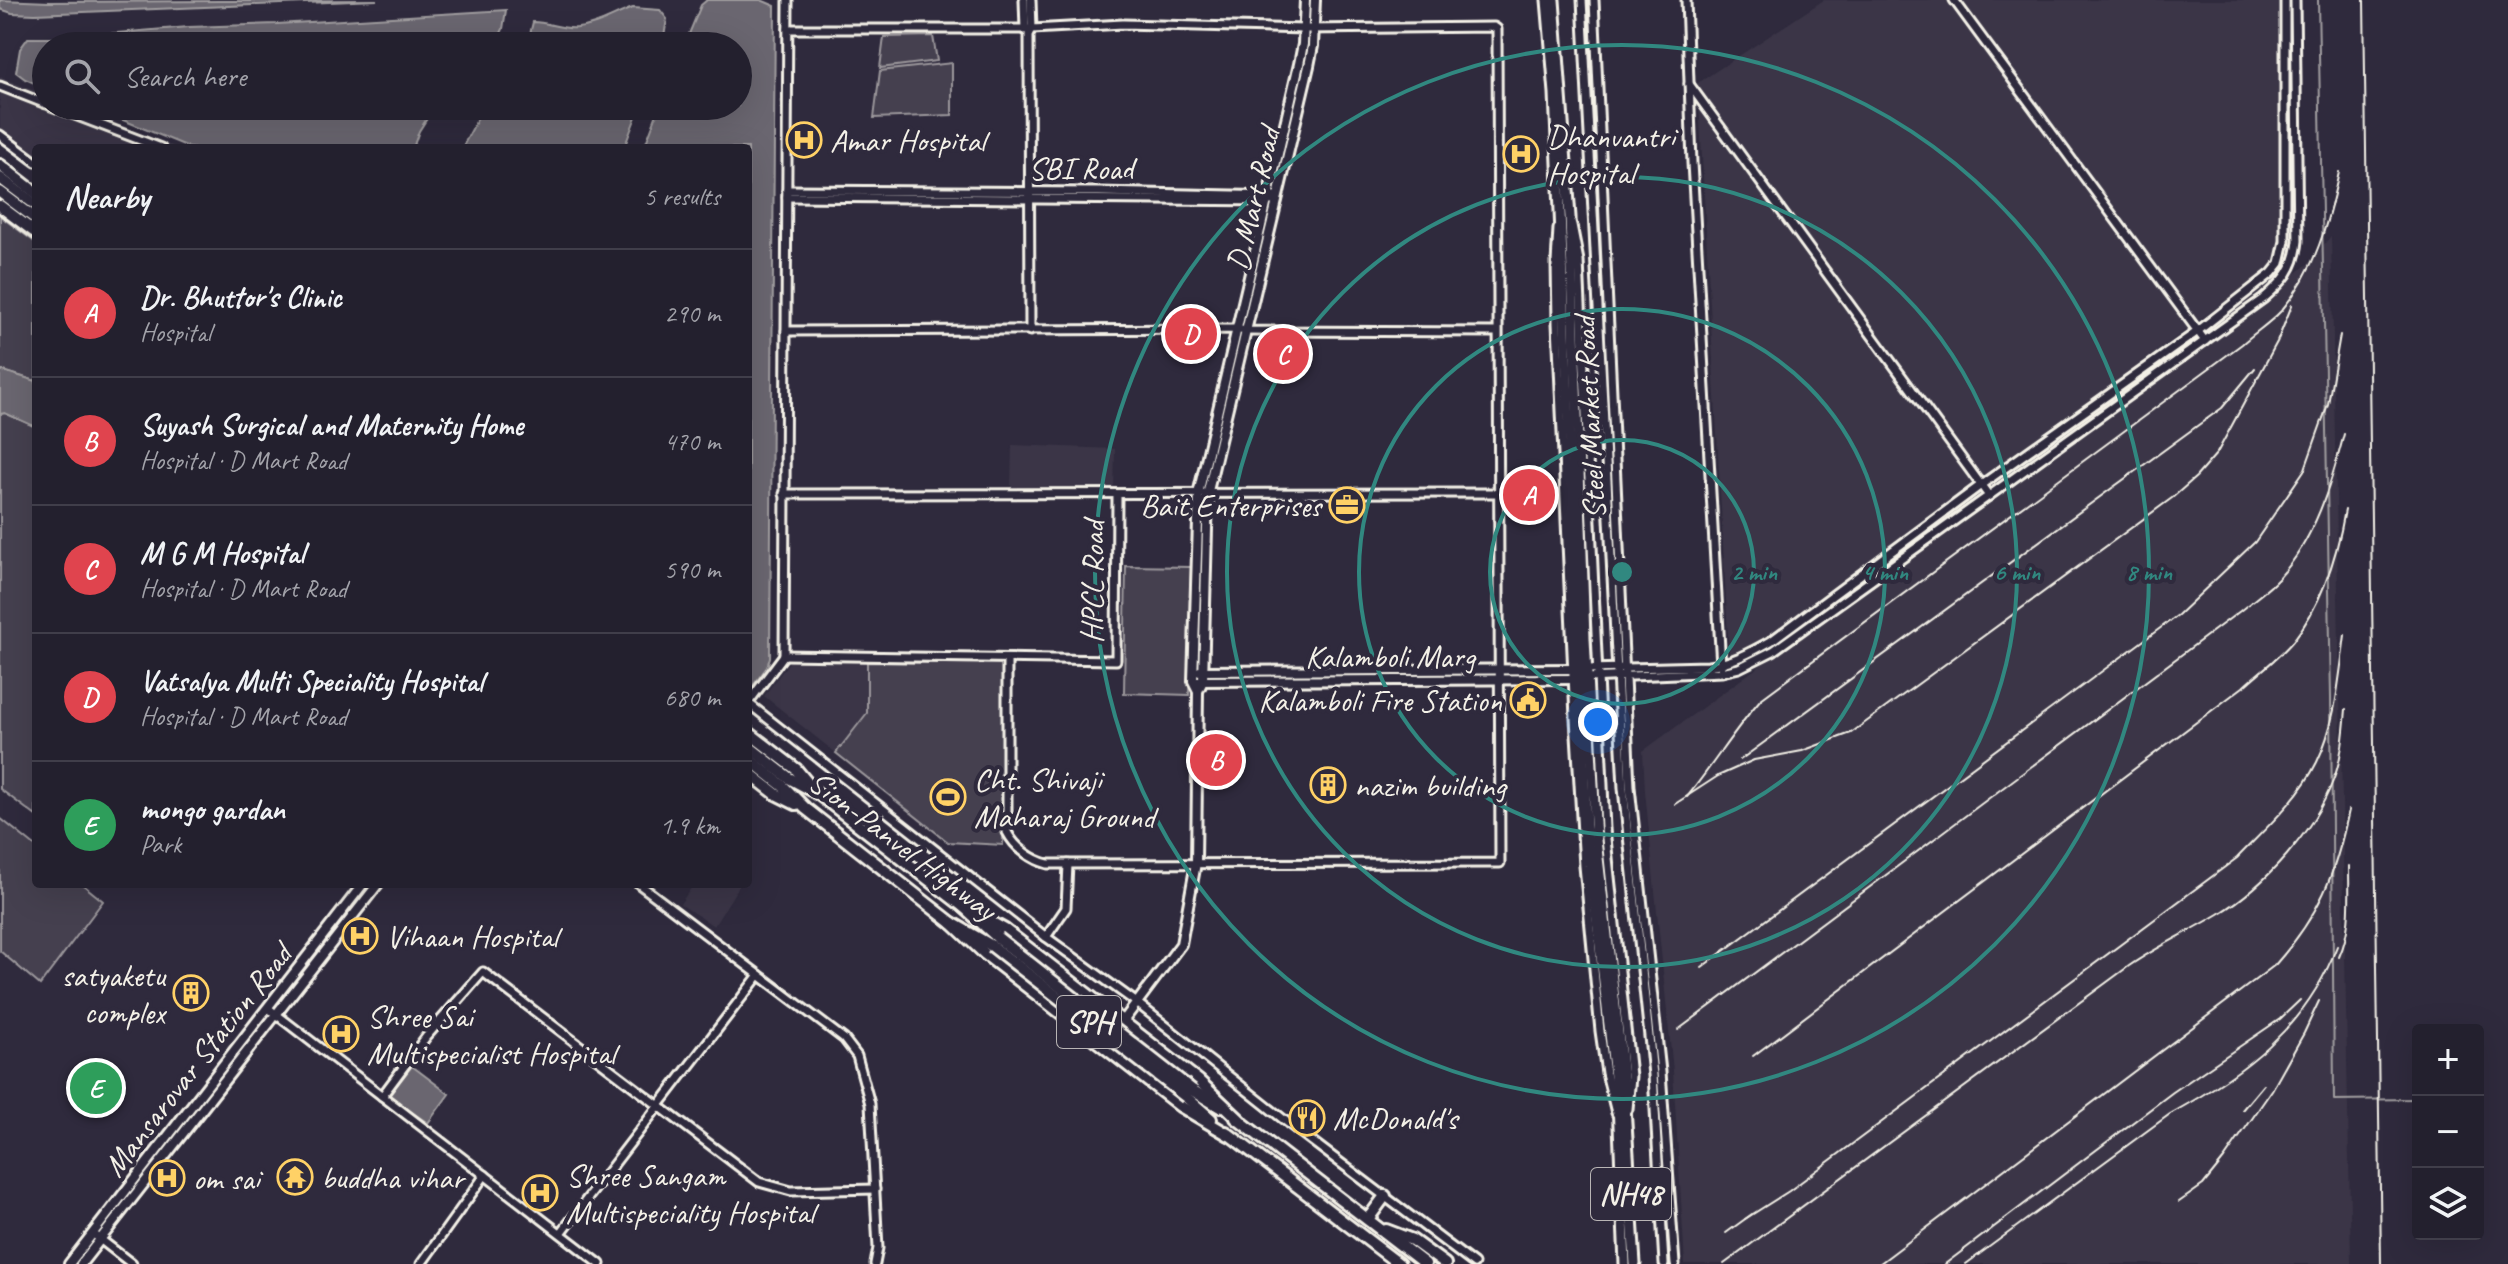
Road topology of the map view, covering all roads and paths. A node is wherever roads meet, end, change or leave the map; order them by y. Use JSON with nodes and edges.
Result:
{"nodes":[{"id":1,"x":788,"y":0,"type":"edge"},
{"id":2,"x":1024,"y":0,"type":"edge"},
{"id":3,"x":1031,"y":0,"type":"edge"},
{"id":4,"x":1305,"y":0,"type":"edge"},
{"id":5,"x":1315,"y":0,"type":"edge"},
{"id":6,"x":1547,"y":0,"type":"edge"},
{"id":7,"x":1554,"y":0,"type":"edge"},
{"id":8,"x":1582,"y":0,"type":"edge"},
{"id":9,"x":1594,"y":0,"type":"edge"},
{"id":10,"x":1686,"y":0,"type":"edge"},
{"id":11,"x":1954,"y":0,"type":"edge"},
{"id":12,"x":2285,"y":0,"type":"edge"},
{"id":13,"x":2295,"y":0,"type":"edge"},
{"id":14,"x":788,"y":29,"type":"junction"},
{"id":15,"x":1309,"y":29,"type":"junction"},
{"id":16,"x":1028,"y":31,"type":"junction"},
{"id":17,"x":1689,"y":84,"type":"junction"},
{"id":18,"x":0,"y":86,"type":"edge"},
{"id":19,"x":32,"y":99,"type":"edge"},
{"id":20,"x":87,"y":120,"type":"edge"},
{"id":21,"x":0,"y":135,"type":"edge"},
{"id":22,"x":150,"y":144,"type":"edge"},
{"id":23,"x":32,"y":159,"type":"edge"},
{"id":24,"x":0,"y":165,"type":"edge"},
{"id":25,"x":0,"y":178,"type":"edge"},
{"id":26,"x":32,"y":190,"type":"edge"},
{"id":27,"x":0,"y":192,"type":"edge"},
{"id":28,"x":787,"y":194,"type":"junction"},
{"id":29,"x":1029,"y":195,"type":"junction"},
{"id":30,"x":1272,"y":198,"type":"junction"},
{"id":31,"x":32,"y":202,"type":"edge"},
{"id":32,"x":0,"y":206,"type":"edge"},
{"id":33,"x":32,"y":216,"type":"edge"},
{"id":34,"x":1565,"y":216,"type":"junction"},
{"id":35,"x":32,"y":230,"type":"edge"},
{"id":36,"x":1606,"y":249,"type":"junction"},
{"id":37,"x":1595,"y":250,"type":"junction"},
{"id":38,"x":1235,"y":329,"type":"junction"},
{"id":39,"x":786,"y":331,"type":"junction"},
{"id":40,"x":1030,"y":331,"type":"junction"},
{"id":41,"x":1246,"y":331,"type":"junction"},
{"id":42,"x":2198,"y":331,"type":"junction"},
{"id":43,"x":1497,"y":332,"type":"junction"},
{"id":44,"x":2205,"y":341,"type":"junction"},
{"id":45,"x":1981,"y":485,"type":"junction"},
{"id":46,"x":1498,"y":493,"type":"junction"},
{"id":47,"x":784,"y":494,"type":"junction"},
{"id":48,"x":1117,"y":495,"type":"junction"},
{"id":49,"x":1203,"y":495,"type":"junction"},
{"id":50,"x":1989,"y":496,"type":"junction"},
{"id":51,"x":784,"y":655,"type":"junction"},
{"id":52,"x":1007,"y":659,"type":"junction"},
{"id":53,"x":1722,"y":668,"type":"junction"},
{"id":54,"x":1621,"y":673,"type":"junction"},
{"id":55,"x":1584,"y":674,"type":"junction"},
{"id":56,"x":1499,"y":675,"type":"junction"},
{"id":57,"x":1198,"y":676,"type":"junction"},
{"id":58,"x":752,"y":698,"type":"edge"},
{"id":59,"x":752,"y":706,"type":"edge"},
{"id":60,"x":752,"y":735,"type":"edge"},
{"id":61,"x":752,"y":750,"type":"edge"},
{"id":62,"x":752,"y":761,"type":"edge"},
{"id":63,"x":752,"y":775,"type":"edge"},
{"id":64,"x":786,"y":782,"type":"junction"},
{"id":65,"x":817,"y":793,"type":"junction"},
{"id":66,"x":805,"y":808,"type":"junction"},
{"id":67,"x":1196,"y":863,"type":"junction"},
{"id":68,"x":1068,"y":864,"type":"junction"},
{"id":69,"x":360,"y":888,"type":"edge"},
{"id":70,"x":375,"y":888,"type":"edge"},
{"id":71,"x":644,"y":888,"type":"edge"},
{"id":72,"x":964,"y":907,"type":"junction"},
{"id":73,"x":952,"y":923,"type":"junction"},
{"id":74,"x":1046,"y":937,"type":"junction"},
{"id":75,"x":995,"y":942,"type":"junction"},
{"id":76,"x":759,"y":975,"type":"junction"},
{"id":77,"x":1137,"y":1003,"type":"junction"},
{"id":78,"x":268,"y":1008,"type":"junction"},
{"id":79,"x":276,"y":1014,"type":"junction"},
{"id":80,"x":1123,"y":1022,"type":"junction"},
{"id":81,"x":1104,"y":1047,"type":"junction"},
{"id":82,"x":1189,"y":1094,"type":"junction"},
{"id":83,"x":382,"y":1096,"type":"junction"},
{"id":84,"x":659,"y":1106,"type":"junction"},
{"id":85,"x":186,"y":1114,"type":"junction"},
{"id":86,"x":194,"y":1120,"type":"junction"},
{"id":87,"x":1241,"y":1121,"type":"junction"},
{"id":88,"x":1623,"y":1124,"type":"junction"},
{"id":89,"x":1229,"y":1135,"type":"junction"},
{"id":90,"x":485,"y":1175,"type":"junction"},
{"id":91,"x":875,"y":1189,"type":"junction"},
{"id":92,"x":1385,"y":1196,"type":"junction"},
{"id":93,"x":1372,"y":1222,"type":"junction"},
{"id":94,"x":561,"y":1233,"type":"junction"},
{"id":95,"x":97,"y":1236,"type":"junction"},
{"id":96,"x":1366,"y":1240,"type":"junction"},
{"id":97,"x":69,"y":1264,"type":"edge"},
{"id":98,"x":81,"y":1264,"type":"edge"},
{"id":99,"x":132,"y":1264,"type":"edge"},
{"id":100,"x":421,"y":1264,"type":"edge"},
{"id":101,"x":600,"y":1264,"type":"edge"},
{"id":102,"x":875,"y":1264,"type":"edge"},
{"id":103,"x":1384,"y":1264,"type":"edge"},
{"id":104,"x":1399,"y":1264,"type":"edge"},
{"id":105,"x":1425,"y":1264,"type":"edge"},
{"id":106,"x":1445,"y":1264,"type":"edge"},
{"id":107,"x":1474,"y":1264,"type":"edge"},
{"id":108,"x":1625,"y":1264,"type":"edge"},
{"id":109,"x":1635,"y":1264,"type":"edge"},
{"id":110,"x":1664,"y":1264,"type":"edge"},
{"id":111,"x":1675,"y":1264,"type":"edge"}],
"edges":[{"from":1,"to":14,"type":"street"},
{"from":2,"to":16,"type":"street"},
{"from":3,"to":16,"type":"street"},
{"from":4,"to":15,"type":"main road","name":"D Mart Road"},
{"from":5,"to":15,"type":"main road","name":"D Mart Road"},
{"from":6,"to":34,"type":"highway","number":"NH48"},
{"from":7,"to":34,"type":"highway","number":"NH48"},
{"from":8,"to":37,"type":"street","name":"Steel Market Road"},
{"from":9,"to":36,"type":"street","name":"Steel Market Road"},
{"from":10,"to":17,"type":"street"},
{"from":11,"to":42,"type":"street"},
{"from":12,"to":42,"type":"street"},
{"from":13,"to":44,"type":"street"},
{"from":14,"to":16,"type":"street"},
{"from":14,"to":28,"type":"street"},
{"from":15,"to":16,"type":"street"},
{"from":15,"to":30,"type":"main road","name":"D Mart Road"},
{"from":15,"to":43,"type":"street"},
{"from":16,"to":29,"type":"street"},
{"from":17,"to":45,"type":"street"},
{"from":17,"to":53,"type":"street"},
{"from":18,"to":19,"type":"street"},
{"from":20,"to":22,"type":"street"},
{"from":21,"to":23,"type":"street"},
{"from":24,"to":26,"type":"highway"},
{"from":25,"to":31,"type":"highway"},
{"from":27,"to":33,"type":"highway"},
{"from":28,"to":29,"type":"street","name":"SBI Road"},
{"from":28,"to":39,"type":"street"},
{"from":29,"to":30,"type":"street","name":"SBI Road"},
{"from":29,"to":40,"type":"street"},
{"from":30,"to":38,"type":"main road","name":"D Mart Road"},
{"from":30,"to":41,"type":"main road","name":"D Mart Road"},
{"from":32,"to":35,"type":"highway"},
{"from":34,"to":55,"type":"highway","number":"NH48"},
{"from":34,"to":55,"type":"street"},
{"from":36,"to":37,"type":"street"},
{"from":36,"to":54,"type":"street","name":"Steel Market Road"},
{"from":37,"to":54,"type":"street","name":"Steel Market Road"},
{"from":38,"to":40,"type":"street"},
{"from":38,"to":41,"type":"street"},
{"from":38,"to":49,"type":"main road","name":"D Mart Road"},
{"from":39,"to":40,"type":"street"},
{"from":39,"to":47,"type":"street"},
{"from":41,"to":43,"type":"street"},
{"from":41,"to":49,"type":"main road","name":"D Mart Road"},
{"from":42,"to":44,"type":"street"},
{"from":42,"to":45,"type":"street"},
{"from":43,"to":46,"type":"street"},
{"from":44,"to":50,"type":"street"},
{"from":45,"to":50,"type":"street"},
{"from":45,"to":53,"type":"street"},
{"from":46,"to":49,"type":"street"},
{"from":46,"to":56,"type":"street"},
{"from":47,"to":48,"type":"street"},
{"from":47,"to":51,"type":"street"},
{"from":48,"to":49,"type":"street"},
{"from":48,"to":52,"type":"street","name":"HPCL Road"},
{"from":49,"to":57,"type":"main road","name":"D Mart Road"},
{"from":50,"to":53,"type":"street"},
{"from":51,"to":52,"type":"street"},
{"from":51,"to":58,"type":"street"},
{"from":52,"to":68,"type":"street"},
{"from":53,"to":54,"type":"street"},
{"from":54,"to":55,"type":"street"},
{"from":54,"to":110,"type":"street","name":"Steel Market Road"},
{"from":54,"to":111,"type":"street","name":"Steel Market Road"},
{"from":55,"to":56,"type":"main road","name":"Kalamboli Marg"},
{"from":55,"to":88,"type":"highway","number":"NH48"},
{"from":55,"to":88,"type":"street"},
{"from":56,"to":57,"type":"main road","name":"Kalamboli Marg"},
{"from":56,"to":67,"type":"street"},
{"from":57,"to":67,"type":"main road","name":"D Mart Road"},
{"from":59,"to":74,"type":"street"},
{"from":60,"to":65,"type":"highway"},
{"from":61,"to":64,"type":"highway","number":"SPH"},
{"from":62,"to":64,"type":"highway","number":"SPH"},
{"from":63,"to":66,"type":"highway"},
{"from":64,"to":65,"type":"highway","name":"Sion-Panvel Highway","number":"SPH"},
{"from":64,"to":66,"type":"highway","name":"Sion-Panvel Highway","number":"SPH"},
{"from":65,"to":72,"type":"highway","name":"Sion-Panvel Highway","number":"SPH"},
{"from":66,"to":73,"type":"highway","name":"Sion-Panvel Highway","number":"SPH"},
{"from":67,"to":68,"type":"street"},
{"from":67,"to":77,"type":"main road","name":"D Mart Road"},
{"from":68,"to":74,"type":"street"},
{"from":69,"to":78,"type":"main road","name":"Mansarovar Station Road"},
{"from":70,"to":79,"type":"main road","name":"Mansarovar Station Road"},
{"from":71,"to":76,"type":"street"},
{"from":72,"to":75,"type":"highway","name":"Sion-Panvel Highway","number":"SPH"},
{"from":72,"to":80,"type":"highway"},
{"from":73,"to":75,"type":"highway","name":"Sion-Panvel Highway","number":"SPH"},
{"from":73,"to":81,"type":"highway"},
{"from":74,"to":77,"type":"street"},
{"from":75,"to":82,"type":"highway","number":"SPH","bridge":true},
{"from":76,"to":84,"type":"street"},
{"from":76,"to":91,"type":"street"},
{"from":77,"to":80,"type":"main road","name":"D Mart Road"},
{"from":77,"to":92,"type":"street"},
{"from":78,"to":79,"type":"street"},
{"from":78,"to":85,"type":"main road","name":"Mansarovar Station Road"},
{"from":79,"to":83,"type":"street"},
{"from":79,"to":86,"type":"main road","name":"Mansarovar Station Road"},
{"from":80,"to":81,"type":"main road","name":"D Mart Road"},
{"from":80,"to":87,"type":"highway"},
{"from":81,"to":89,"type":"highway"},
{"from":82,"to":87,"type":"highway","number":"SPH"},
{"from":82,"to":89,"type":"highway","number":"SPH"},
{"from":83,"to":84,"type":"street"},
{"from":83,"to":90,"type":"street"},
{"from":84,"to":91,"type":"street"},
{"from":84,"to":94,"type":"street"},
{"from":85,"to":86,"type":"main road"},
{"from":85,"to":95,"type":"main road","name":"Mansarovar Station Road"},
{"from":86,"to":95,"type":"main road","name":"Mansarovar Station Road"},
{"from":87,"to":93,"type":"highway","number":"SPH"},
{"from":88,"to":108,"type":"highway","number":"NH48"},
{"from":88,"to":109,"type":"highway","number":"NH48"},
{"from":89,"to":96,"type":"highway","number":"SPH"},
{"from":90,"to":94,"type":"street"},
{"from":90,"to":100,"type":"street"},
{"from":91,"to":102,"type":"street"},
{"from":92,"to":93,"type":"highway"},
{"from":92,"to":107,"type":"street"},
{"from":93,"to":105,"type":"highway"},
{"from":93,"to":106,"type":"highway","number":"SPH"},
{"from":94,"to":101,"type":"street"},
{"from":95,"to":97,"type":"main road","name":"Mansarovar Station Road"},
{"from":95,"to":98,"type":"main road","name":"Mansarovar Station Road"},
{"from":95,"to":99,"type":"street"},
{"from":96,"to":103,"type":"highway","number":"SPH"},
{"from":96,"to":104,"type":"highway"}]}
